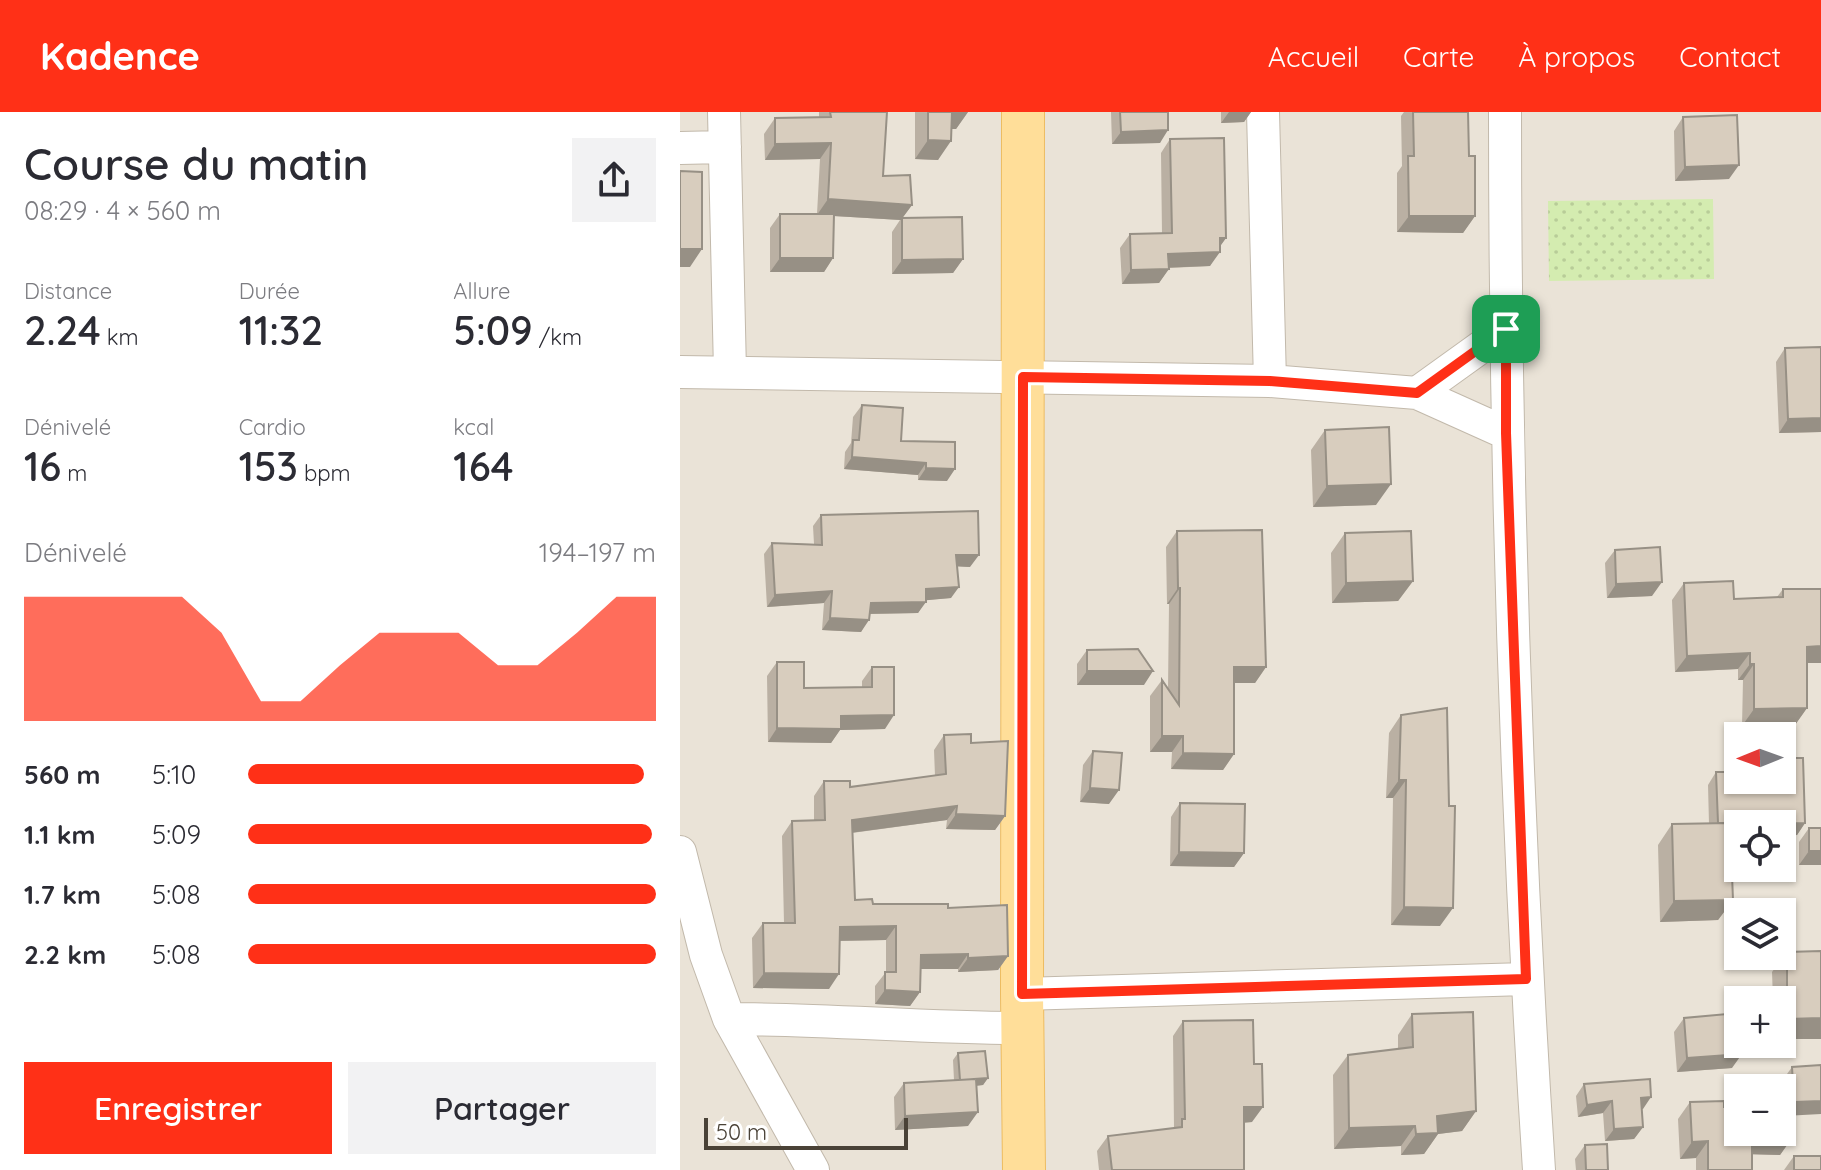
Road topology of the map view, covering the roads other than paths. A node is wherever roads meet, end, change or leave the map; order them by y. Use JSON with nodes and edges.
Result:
{"nodes":[{"id":1,"x":724,"y":112,"type":"edge"},
{"id":2,"x":1023,"y":112,"type":"edge"},
{"id":3,"x":1263,"y":112,"type":"edge"},
{"id":4,"x":1511,"y":117,"type":"edge"},
{"id":5,"x":725,"y":147,"type":"junction"},
{"id":6,"x":680,"y":148,"type":"edge"},
{"id":7,"x":1506,"y":329,"type":"junction"},
{"id":8,"x":730,"y":371,"type":"junction"},
{"id":9,"x":680,"y":372,"type":"edge"},
{"id":10,"x":1023,"y":377,"type":"junction"},
{"id":11,"x":1270,"y":381,"type":"junction"},
{"id":12,"x":1417,"y":393,"type":"junction"},
{"id":13,"x":1506,"y":433,"type":"junction"},
{"id":14,"x":680,"y":852,"type":"edge"},
{"id":15,"x":1526,"y":979,"type":"junction"},
{"id":16,"x":1022,"y":1011,"type":"junction"},
{"id":17,"x":729,"y":1019,"type":"junction"},
{"id":18,"x":813,"y":1170,"type":"edge"},
{"id":19,"x":1024,"y":1170,"type":"edge"},
{"id":20,"x":1539,"y":1170,"type":"edge"}],
"edges":[{"from":1,"to":5,"type":"street"},
{"from":2,"to":10,"type":"main road"},
{"from":3,"to":11,"type":"street"},
{"from":4,"to":7,"type":"street"},
{"from":5,"to":6,"type":"street"},
{"from":5,"to":8,"type":"street"},
{"from":7,"to":12,"type":"street"},
{"from":7,"to":13,"type":"street"},
{"from":8,"to":9,"type":"street"},
{"from":8,"to":10,"type":"street"},
{"from":10,"to":11,"type":"street"},
{"from":10,"to":16,"type":"main road"},
{"from":11,"to":12,"type":"street"},
{"from":12,"to":13,"type":"street"},
{"from":13,"to":15,"type":"street"},
{"from":14,"to":17,"type":"street"},
{"from":15,"to":16,"type":"street"},
{"from":15,"to":20,"type":"street"},
{"from":16,"to":17,"type":"street"},
{"from":16,"to":19,"type":"main road"},
{"from":17,"to":18,"type":"street"}]}
